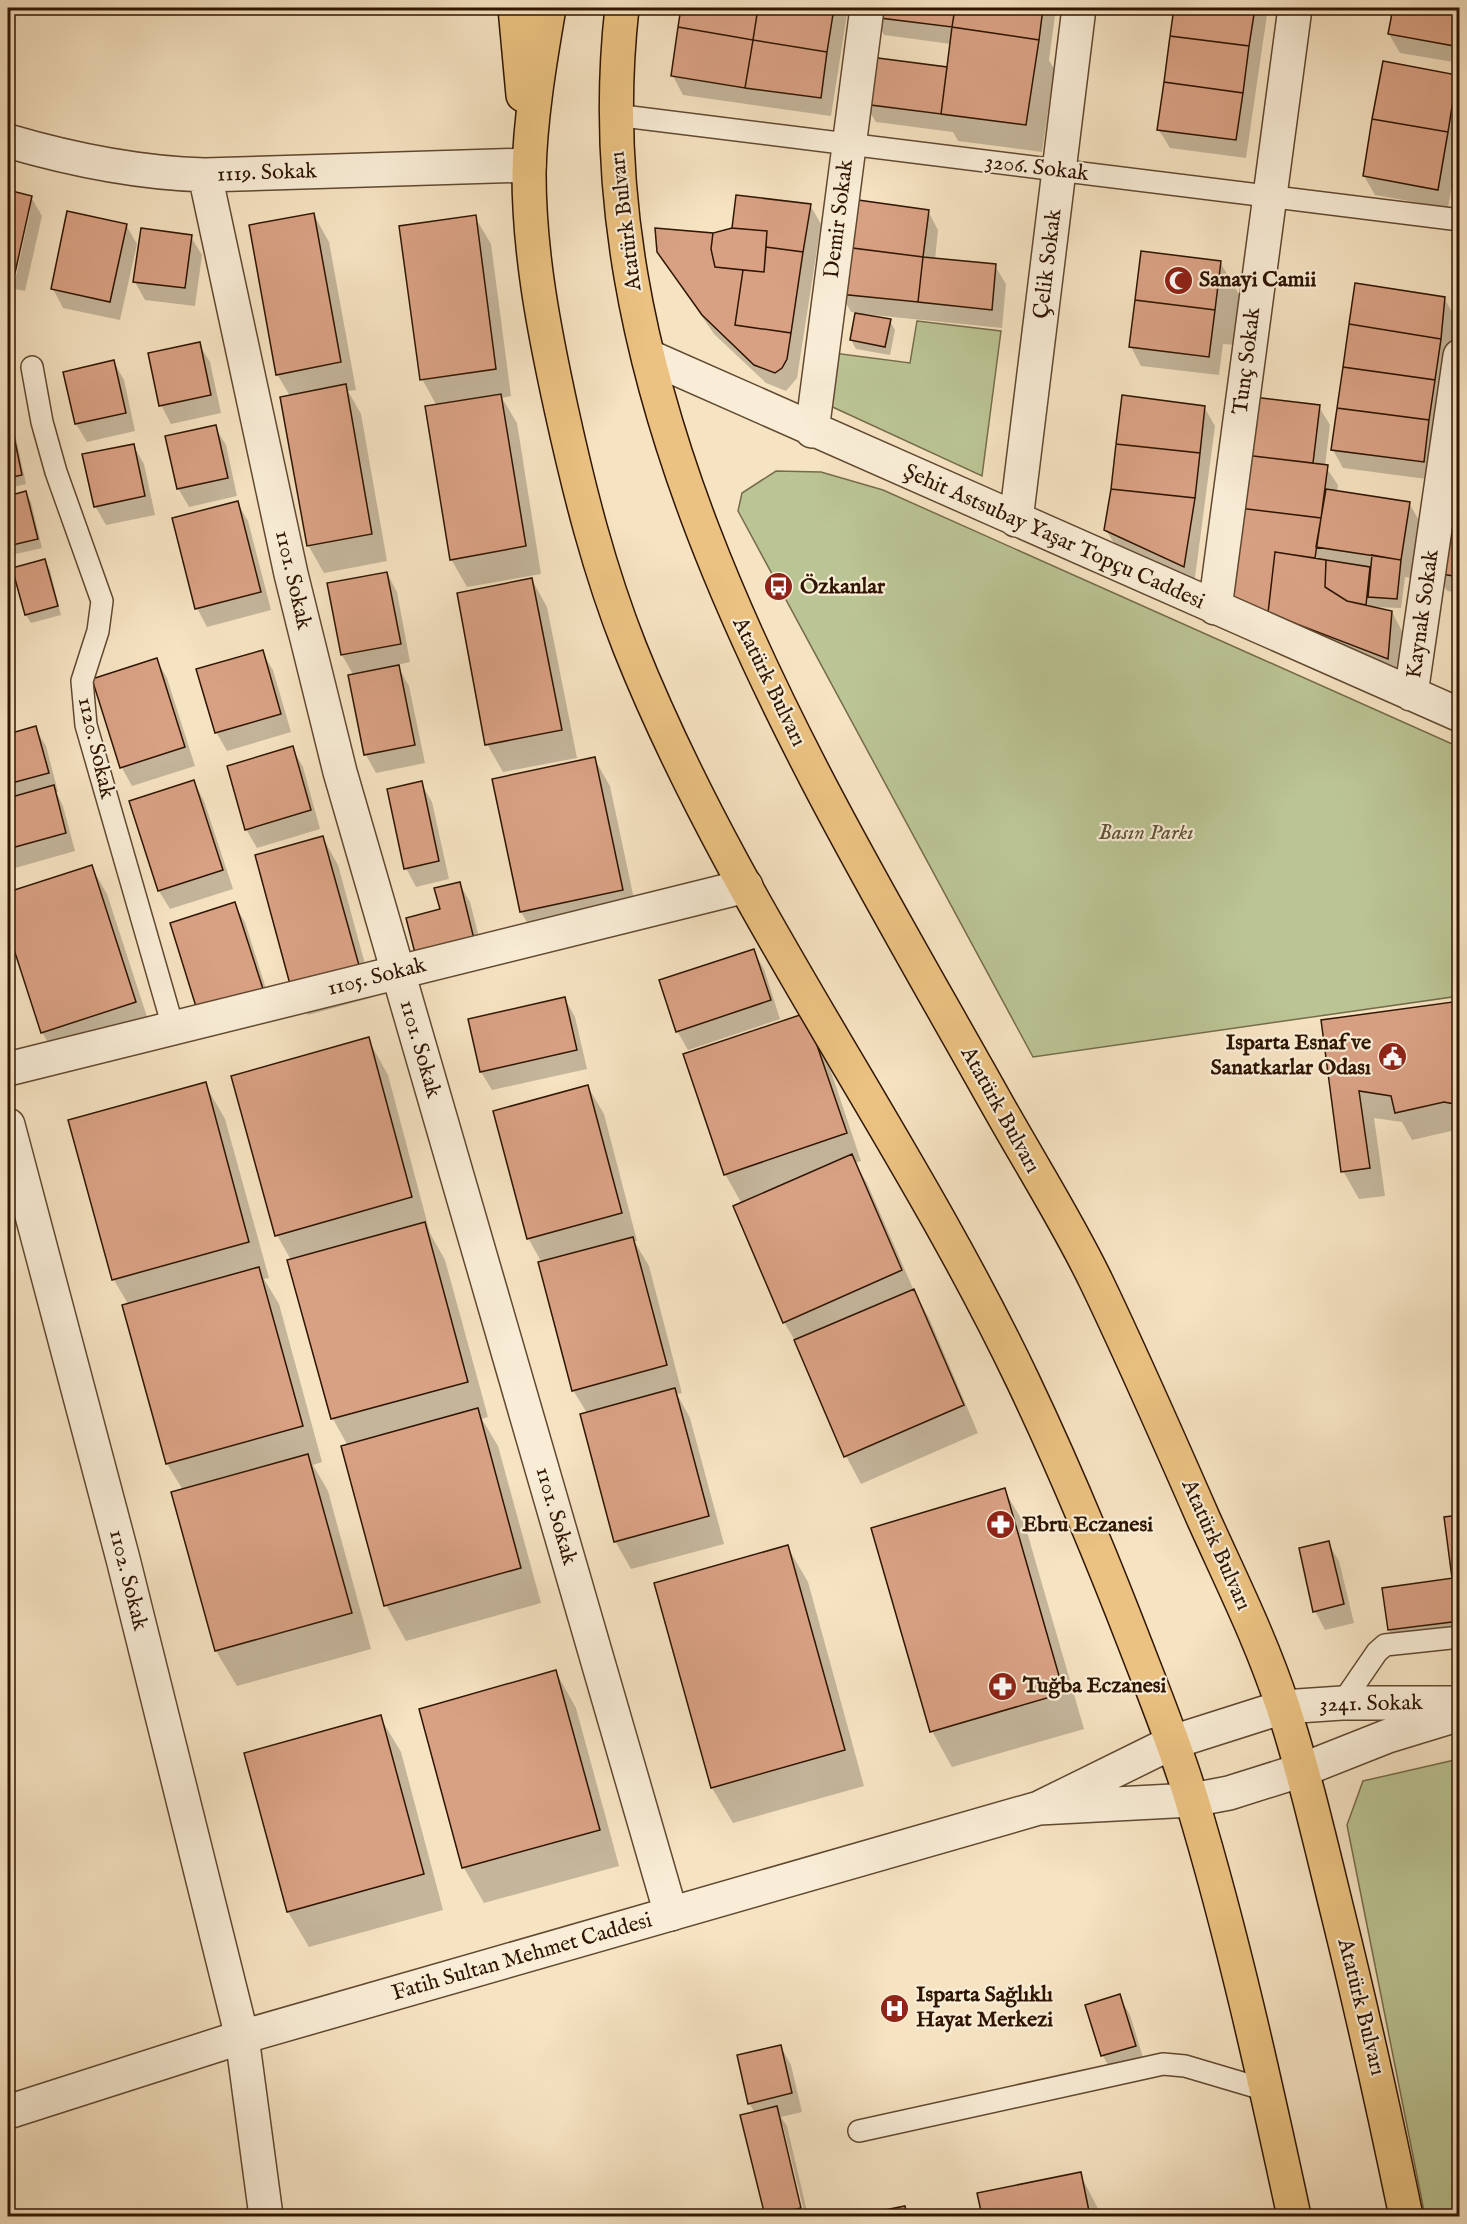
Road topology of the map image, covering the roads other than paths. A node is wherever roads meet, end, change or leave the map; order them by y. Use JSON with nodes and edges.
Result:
{"nodes":[{"id":1,"x":515,"y":8,"type":"edge"},
{"id":2,"x":549,"y":8,"type":"edge"},
{"id":3,"x":622,"y":8,"type":"edge"},
{"id":4,"x":867,"y":8,"type":"edge"},
{"id":5,"x":1079,"y":8,"type":"edge"},
{"id":6,"x":1295,"y":8,"type":"edge"},
{"id":7,"x":615,"y":115,"type":"junction"},
{"id":8,"x":8,"y":141,"type":"edge"},
{"id":9,"x":849,"y":145,"type":"junction"},
{"id":10,"x":529,"y":165,"type":"junction"},
{"id":11,"x":1059,"y":171,"type":"junction"},
{"id":12,"x":205,"y":176,"type":"junction"},
{"id":13,"x":1269,"y":196,"type":"junction"},
{"id":14,"x":1460,"y":220,"type":"edge"},
{"id":15,"x":1460,"y":356,"type":"edge"},
{"id":16,"x":650,"y":357,"type":"junction"},
{"id":17,"x":32,"y":367,"type":"dead end"},
{"id":18,"x":812,"y":431,"type":"junction"},
{"id":19,"x":1016,"y":520,"type":"junction"},
{"id":20,"x":1215,"y":608,"type":"junction"},
{"id":21,"x":1411,"y":694,"type":"junction"},
{"id":22,"x":1460,"y":715,"type":"edge"},
{"id":23,"x":746,"y":886,"type":"junction"},
{"id":24,"x":397,"y":972,"type":"junction"},
{"id":25,"x":173,"y":1027,"type":"junction"},
{"id":26,"x":8,"y":1069,"type":"edge"},
{"id":27,"x":8,"y":1125,"type":"edge"},
{"id":28,"x":1460,"y":1637,"type":"edge"},
{"id":29,"x":1342,"y":1703,"type":"junction"},
{"id":30,"x":1460,"y":1703,"type":"edge"},
{"id":31,"x":1283,"y":1707,"type":"junction"},
{"id":32,"x":1460,"y":1714,"type":"edge"},
{"id":33,"x":1173,"y":1742,"type":"junction"},
{"id":34,"x":1302,"y":1770,"type":"junction"},
{"id":35,"x":1192,"y":1800,"type":"junction"},
{"id":36,"x":1039,"y":1808,"type":"junction"},
{"id":37,"x":671,"y":1914,"type":"junction"},
{"id":38,"x":242,"y":2037,"type":"junction"},
{"id":39,"x":1266,"y":2090,"type":"junction"},
{"id":40,"x":8,"y":2112,"type":"edge"},
{"id":41,"x":859,"y":2131,"type":"dead end"},
{"id":42,"x":266,"y":2217,"type":"edge"},
{"id":43,"x":1294,"y":2217,"type":"edge"},
{"id":44,"x":1406,"y":2217,"type":"edge"}],
"edges":[{"from":1,"to":10,"type":"main road"},
{"from":2,"to":10,"type":"main road"},
{"from":3,"to":7,"type":"main road","name":"Atatürk Bulvarı"},
{"from":4,"to":9,"type":"street","name":"Demir Sokak"},
{"from":5,"to":11,"type":"street","name":"Çelik Sokak"},
{"from":6,"to":13,"type":"street","name":"Tunç Sokak"},
{"from":7,"to":9,"type":"lane","name":"3206. Sokak"},
{"from":7,"to":16,"type":"main road","name":"Atatürk Bulvarı"},
{"from":8,"to":12,"type":"street","name":"1119. Sokak"},
{"from":9,"to":11,"type":"lane","name":"3206. Sokak"},
{"from":9,"to":18,"type":"street","name":"Demir Sokak"},
{"from":10,"to":12,"type":"street","name":"1119. Sokak"},
{"from":10,"to":23,"type":"main road"},
{"from":11,"to":13,"type":"lane","name":"3206. Sokak"},
{"from":11,"to":19,"type":"street","name":"Çelik Sokak"},
{"from":12,"to":24,"type":"street","name":"1101. Sokak"},
{"from":13,"to":14,"type":"lane","name":"3206. Sokak"},
{"from":13,"to":20,"type":"street","name":"Tunç Sokak"},
{"from":15,"to":21,"type":"street","name":"Kaynak Sokak"},
{"from":16,"to":18,"type":"street","name":"Şehit Astsubay Yaşar Topçu Caddesi"},
{"from":16,"to":31,"type":"main road","name":"Atatürk Bulvarı"},
{"from":17,"to":25,"type":"lane","name":"1120. Sokak"},
{"from":18,"to":19,"type":"street","name":"Şehit Astsubay Yaşar Topçu Caddesi"},
{"from":19,"to":20,"type":"street","name":"Şehit Astsubay Yaşar Topçu Caddesi"},
{"from":20,"to":21,"type":"street","name":"Şehit Astsubay Yaşar Topçu Caddesi"},
{"from":21,"to":22,"type":"street","name":"Şehit Astsubay Yaşar Topçu Caddesi"},
{"from":23,"to":24,"type":"street","name":"1105. Sokak"},
{"from":23,"to":33,"type":"main road"},
{"from":24,"to":25,"type":"street","name":"1105. Sokak"},
{"from":24,"to":37,"type":"street","name":"1101. Sokak"},
{"from":25,"to":26,"type":"street","name":"1105. Sokak"},
{"from":27,"to":38,"type":"street","name":"1102. Sokak"},
{"from":28,"to":29,"type":"lane"},
{"from":29,"to":30,"type":"street","name":"3241. Sokak"},
{"from":29,"to":31,"type":"street","name":"3241. Sokak"},
{"from":31,"to":33,"type":"street","name":"3241. Sokak"},
{"from":31,"to":34,"type":"main road","name":"Atatürk Bulvarı"},
{"from":32,"to":34,"type":"street","name":"3241. Sokak"},
{"from":33,"to":35,"type":"main road"},
{"from":33,"to":36,"type":"street","name":"3241. Sokak"},
{"from":34,"to":35,"type":"street","name":"3241. Sokak"},
{"from":34,"to":44,"type":"main road","name":"Atatürk Bulvarı"},
{"from":35,"to":36,"type":"street","name":"3241. Sokak"},
{"from":35,"to":39,"type":"main road"},
{"from":36,"to":37,"type":"street","name":"Fatih Sultan Mehmet Caddesi"},
{"from":37,"to":38,"type":"street","name":"Fatih Sultan Mehmet Caddesi"},
{"from":38,"to":40,"type":"street","name":"Fatih Sultan Mehmet Caddesi"},
{"from":38,"to":42,"type":"street","name":"1102. Sokak"},
{"from":39,"to":41,"type":"lane"},
{"from":39,"to":43,"type":"main road"}]}
